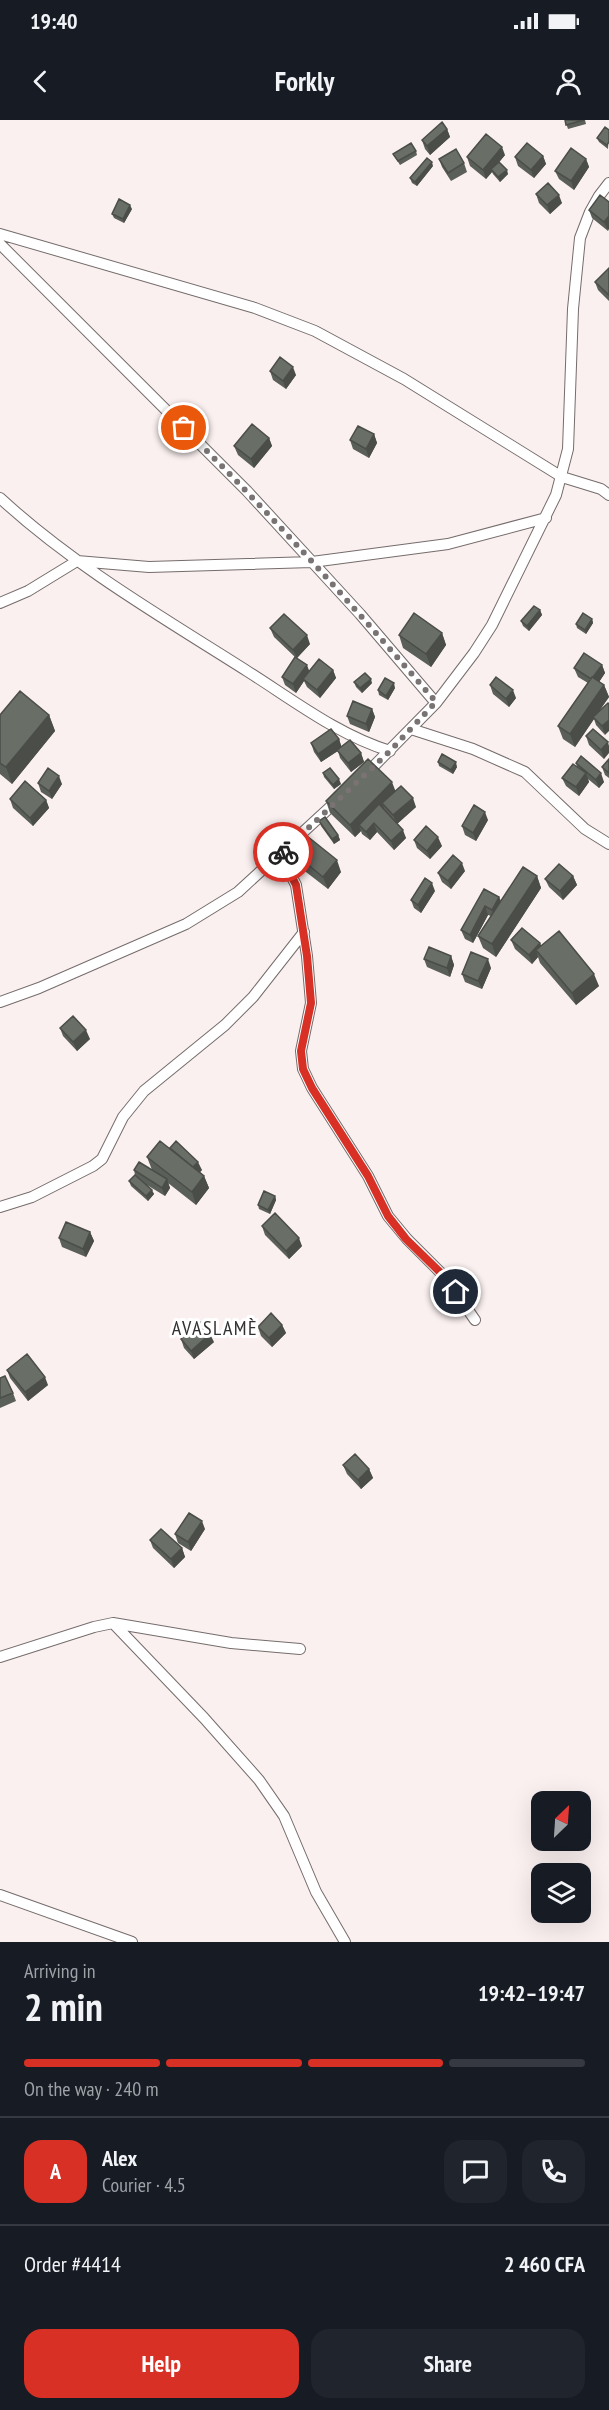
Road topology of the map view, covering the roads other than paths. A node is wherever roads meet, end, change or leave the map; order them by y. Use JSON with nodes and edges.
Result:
{"nodes":[{"id":1,"x":609,"y":183,"type":"edge"},
{"id":2,"x":0,"y":234,"type":"edge"},
{"id":3,"x":0,"y":244,"type":"edge"},
{"id":4,"x":562,"y":477,"type":"junction"},
{"id":5,"x":606,"y":491,"type":"edge"},
{"id":6,"x":0,"y":498,"type":"edge"},
{"id":7,"x":546,"y":518,"type":"junction"},
{"id":8,"x":77,"y":561,"type":"junction"},
{"id":9,"x":312,"y":562,"type":"junction"},
{"id":10,"x":0,"y":603,"type":"edge"},
{"id":11,"x":436,"y":702,"type":"junction"},
{"id":12,"x":411,"y":729,"type":"junction"},
{"id":13,"x":390,"y":751,"type":"junction"},
{"id":14,"x":609,"y":844,"type":"edge"},
{"id":15,"x":280,"y":854,"type":"junction"},
{"id":16,"x":304,"y":933,"type":"junction"},
{"id":17,"x":0,"y":1002,"type":"edge"},
{"id":18,"x":0,"y":1207,"type":"edge"},
{"id":19,"x":475,"y":1320,"type":"dead end"},
{"id":20,"x":113,"y":1623,"type":"junction"},
{"id":21,"x":300,"y":1649,"type":"dead end"},
{"id":22,"x":0,"y":1657,"type":"edge"},
{"id":23,"x":0,"y":1895,"type":"edge"},
{"id":24,"x":132,"y":1942,"type":"edge"},
{"id":25,"x":345,"y":1942,"type":"edge"}],
"edges":[{"from":1,"to":4,"type":"street"},
{"from":2,"to":4,"type":"street"},
{"from":3,"to":9,"type":"street"},
{"from":4,"to":5,"type":"street"},
{"from":4,"to":7,"type":"street"},
{"from":6,"to":8,"type":"street"},
{"from":7,"to":9,"type":"street"},
{"from":7,"to":11,"type":"street"},
{"from":8,"to":9,"type":"street"},
{"from":8,"to":10,"type":"street"},
{"from":8,"to":13,"type":"street"},
{"from":9,"to":11,"type":"street"},
{"from":11,"to":12,"type":"street"},
{"from":12,"to":13,"type":"street"},
{"from":12,"to":14,"type":"street"},
{"from":13,"to":15,"type":"street"},
{"from":15,"to":16,"type":"street"},
{"from":15,"to":17,"type":"street"},
{"from":16,"to":18,"type":"street"},
{"from":16,"to":19,"type":"street"},
{"from":20,"to":21,"type":"street"},
{"from":20,"to":22,"type":"street"},
{"from":20,"to":25,"type":"street"},
{"from":23,"to":24,"type":"street"}]}
